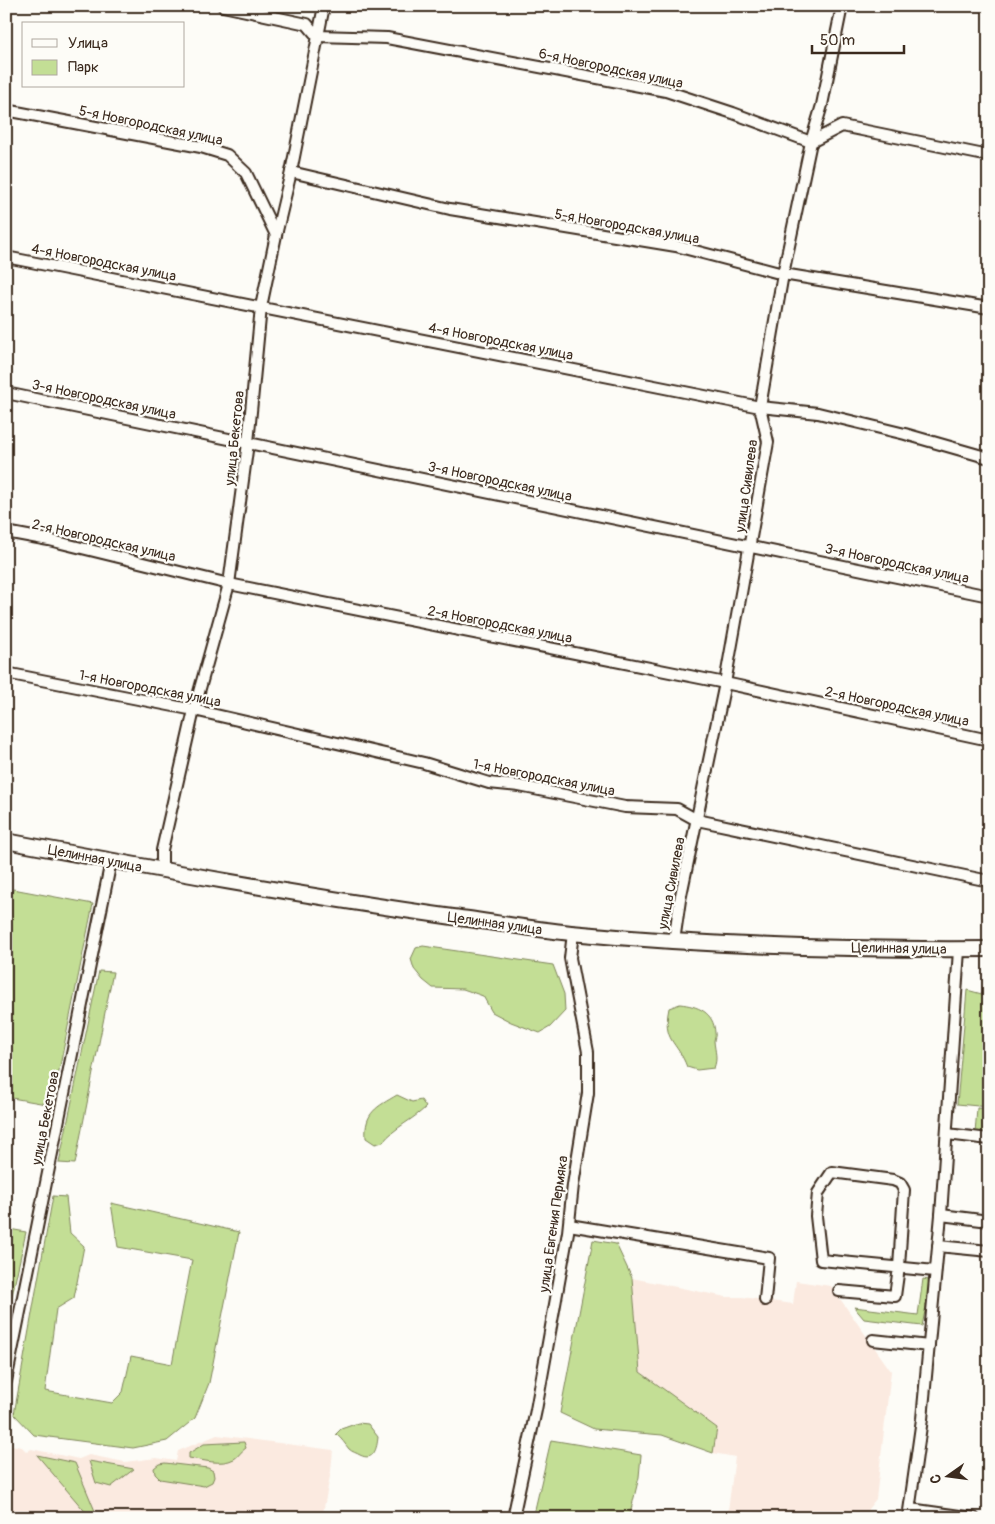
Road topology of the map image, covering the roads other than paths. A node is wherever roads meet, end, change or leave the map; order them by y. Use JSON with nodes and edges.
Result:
{"nodes":[{"id":1,"x":223,"y":6,"type":"edge"},
{"id":2,"x":324,"y":6,"type":"edge"},
{"id":3,"x":842,"y":6,"type":"edge"},
{"id":4,"x":317,"y":36,"type":"junction"},
{"id":5,"x":6,"y":110,"type":"edge"},
{"id":6,"x":811,"y":142,"type":"junction"},
{"id":7,"x":989,"y":156,"type":"edge"},
{"id":8,"x":291,"y":172,"type":"junction"},
{"id":9,"x":276,"y":235,"type":"junction"},
{"id":10,"x":6,"y":257,"type":"edge"},
{"id":11,"x":783,"y":274,"type":"junction"},
{"id":12,"x":261,"y":307,"type":"junction"},
{"id":13,"x":989,"y":308,"type":"edge"},
{"id":14,"x":6,"y":394,"type":"edge"},
{"id":15,"x":760,"y":406,"type":"junction"},
{"id":16,"x":248,"y":443,"type":"junction"},
{"id":17,"x":989,"y":458,"type":"edge"},
{"id":18,"x":6,"y":532,"type":"edge"},
{"id":19,"x":751,"y":547,"type":"junction"},
{"id":20,"x":229,"y":584,"type":"junction"},
{"id":21,"x":989,"y":596,"type":"edge"},
{"id":22,"x":6,"y":673,"type":"edge"},
{"id":23,"x":726,"y":683,"type":"junction"},
{"id":24,"x":194,"y":710,"type":"junction"},
{"id":25,"x":989,"y":740,"type":"edge"},
{"id":26,"x":697,"y":820,"type":"junction"},
{"id":27,"x":6,"y":841,"type":"edge"},
{"id":28,"x":111,"y":861,"type":"junction"},
{"id":29,"x":162,"y":871,"type":"junction"},
{"id":30,"x":989,"y":882,"type":"edge"},
{"id":31,"x":573,"y":933,"type":"junction"},
{"id":32,"x":674,"y":941,"type":"junction"},
{"id":33,"x":989,"y":949,"type":"edge"},
{"id":34,"x":959,"y":950,"type":"junction"},
{"id":35,"x":947,"y":1134,"type":"junction"},
{"id":36,"x":989,"y":1139,"type":"edge"},
{"id":37,"x":941,"y":1215,"type":"junction"},
{"id":38,"x":989,"y":1221,"type":"edge"},
{"id":39,"x":569,"y":1225,"type":"junction"},
{"id":40,"x":938,"y":1246,"type":"junction"},
{"id":41,"x":989,"y":1252,"type":"edge"},
{"id":42,"x":899,"y":1267,"type":"junction"},
{"id":43,"x":935,"y":1271,"type":"junction"},
{"id":44,"x":839,"y":1291,"type":"dead end"},
{"id":45,"x":766,"y":1300,"type":"dead end"},
{"id":46,"x":873,"y":1340,"type":"dead end"},
{"id":47,"x":929,"y":1346,"type":"junction"},
{"id":48,"x":6,"y":1381,"type":"edge"},
{"id":49,"x":909,"y":1513,"type":"edge"},
{"id":50,"x":513,"y":1518,"type":"edge"},
{"id":51,"x":974,"y":1518,"type":"edge"}],
"edges":[{"from":1,"to":4,"type":"street"},
{"from":2,"to":4,"type":"street","name":"улица Бекетова"},
{"from":3,"to":6,"type":"street","name":"улица Сивилева"},
{"from":4,"to":6,"type":"street","name":"6-я Новгородская улица"},
{"from":4,"to":8,"type":"street","name":"улица Бекетова"},
{"from":5,"to":9,"type":"street","name":"5-я Новгородская улица"},
{"from":6,"to":7,"type":"street"},
{"from":6,"to":11,"type":"street","name":"улица Сивилева"},
{"from":8,"to":9,"type":"street","name":"улица Бекетова"},
{"from":8,"to":11,"type":"street","name":"5-я Новгородская улица"},
{"from":9,"to":12,"type":"street","name":"улица Бекетова"},
{"from":10,"to":12,"type":"street","name":"4-я Новгородская улица"},
{"from":11,"to":13,"type":"street","name":"5-я Новгородская улица"},
{"from":11,"to":15,"type":"street","name":"улица Сивилева"},
{"from":12,"to":15,"type":"street","name":"4-я Новгородская улица"},
{"from":12,"to":16,"type":"street","name":"улица Бекетова"},
{"from":14,"to":16,"type":"street","name":"3-я Новгородская улица"},
{"from":15,"to":17,"type":"street","name":"4-я Новгородская улица"},
{"from":15,"to":19,"type":"street","name":"улица Сивилева"},
{"from":16,"to":19,"type":"street","name":"3-я Новгородская улица"},
{"from":16,"to":20,"type":"street","name":"улица Бекетова"},
{"from":18,"to":20,"type":"street","name":"2-я Новгородская улица"},
{"from":19,"to":21,"type":"street","name":"3-я Новгородская улица"},
{"from":19,"to":23,"type":"street","name":"улица Сивилева"},
{"from":20,"to":23,"type":"street","name":"2-я Новгородская улица"},
{"from":20,"to":24,"type":"street","name":"улица Бекетова"},
{"from":22,"to":24,"type":"street","name":"1-я Новгородская улица"},
{"from":23,"to":25,"type":"street","name":"2-я Новгородская улица"},
{"from":23,"to":26,"type":"street","name":"улица Сивилева"},
{"from":24,"to":26,"type":"street","name":"1-я Новгородская улица"},
{"from":24,"to":29,"type":"street","name":"улица Бекетова"},
{"from":26,"to":30,"type":"street","name":"1-я Новгородская улица"},
{"from":26,"to":32,"type":"street","name":"улица Сивилева"},
{"from":27,"to":28,"type":"main road","name":"Целинная улица"},
{"from":28,"to":29,"type":"main road","name":"Целинная улица"},
{"from":28,"to":48,"type":"street","name":"улица Бекетова"},
{"from":29,"to":31,"type":"main road","name":"Целинная улица"},
{"from":31,"to":32,"type":"main road","name":"Целинная улица"},
{"from":31,"to":39,"type":"street","name":"улица Евгения Пермяка"},
{"from":32,"to":34,"type":"main road","name":"Целинная улица"},
{"from":33,"to":34,"type":"main road","name":"Целинная улица"},
{"from":34,"to":35,"type":"street"},
{"from":35,"to":36,"type":"street"},
{"from":35,"to":37,"type":"street"},
{"from":37,"to":38,"type":"street"},
{"from":37,"to":40,"type":"street"},
{"from":39,"to":45,"type":"street"},
{"from":39,"to":50,"type":"street","name":"улица Евгения Пермяка"},
{"from":40,"to":41,"type":"street"},
{"from":40,"to":43,"type":"street"},
{"from":42,"to":42,"type":"street"},
{"from":42,"to":43,"type":"street"},
{"from":42,"to":44,"type":"street"},
{"from":43,"to":47,"type":"street"},
{"from":46,"to":47,"type":"street"},
{"from":47,"to":49,"type":"street"},
{"from":49,"to":51,"type":"street"}]}
